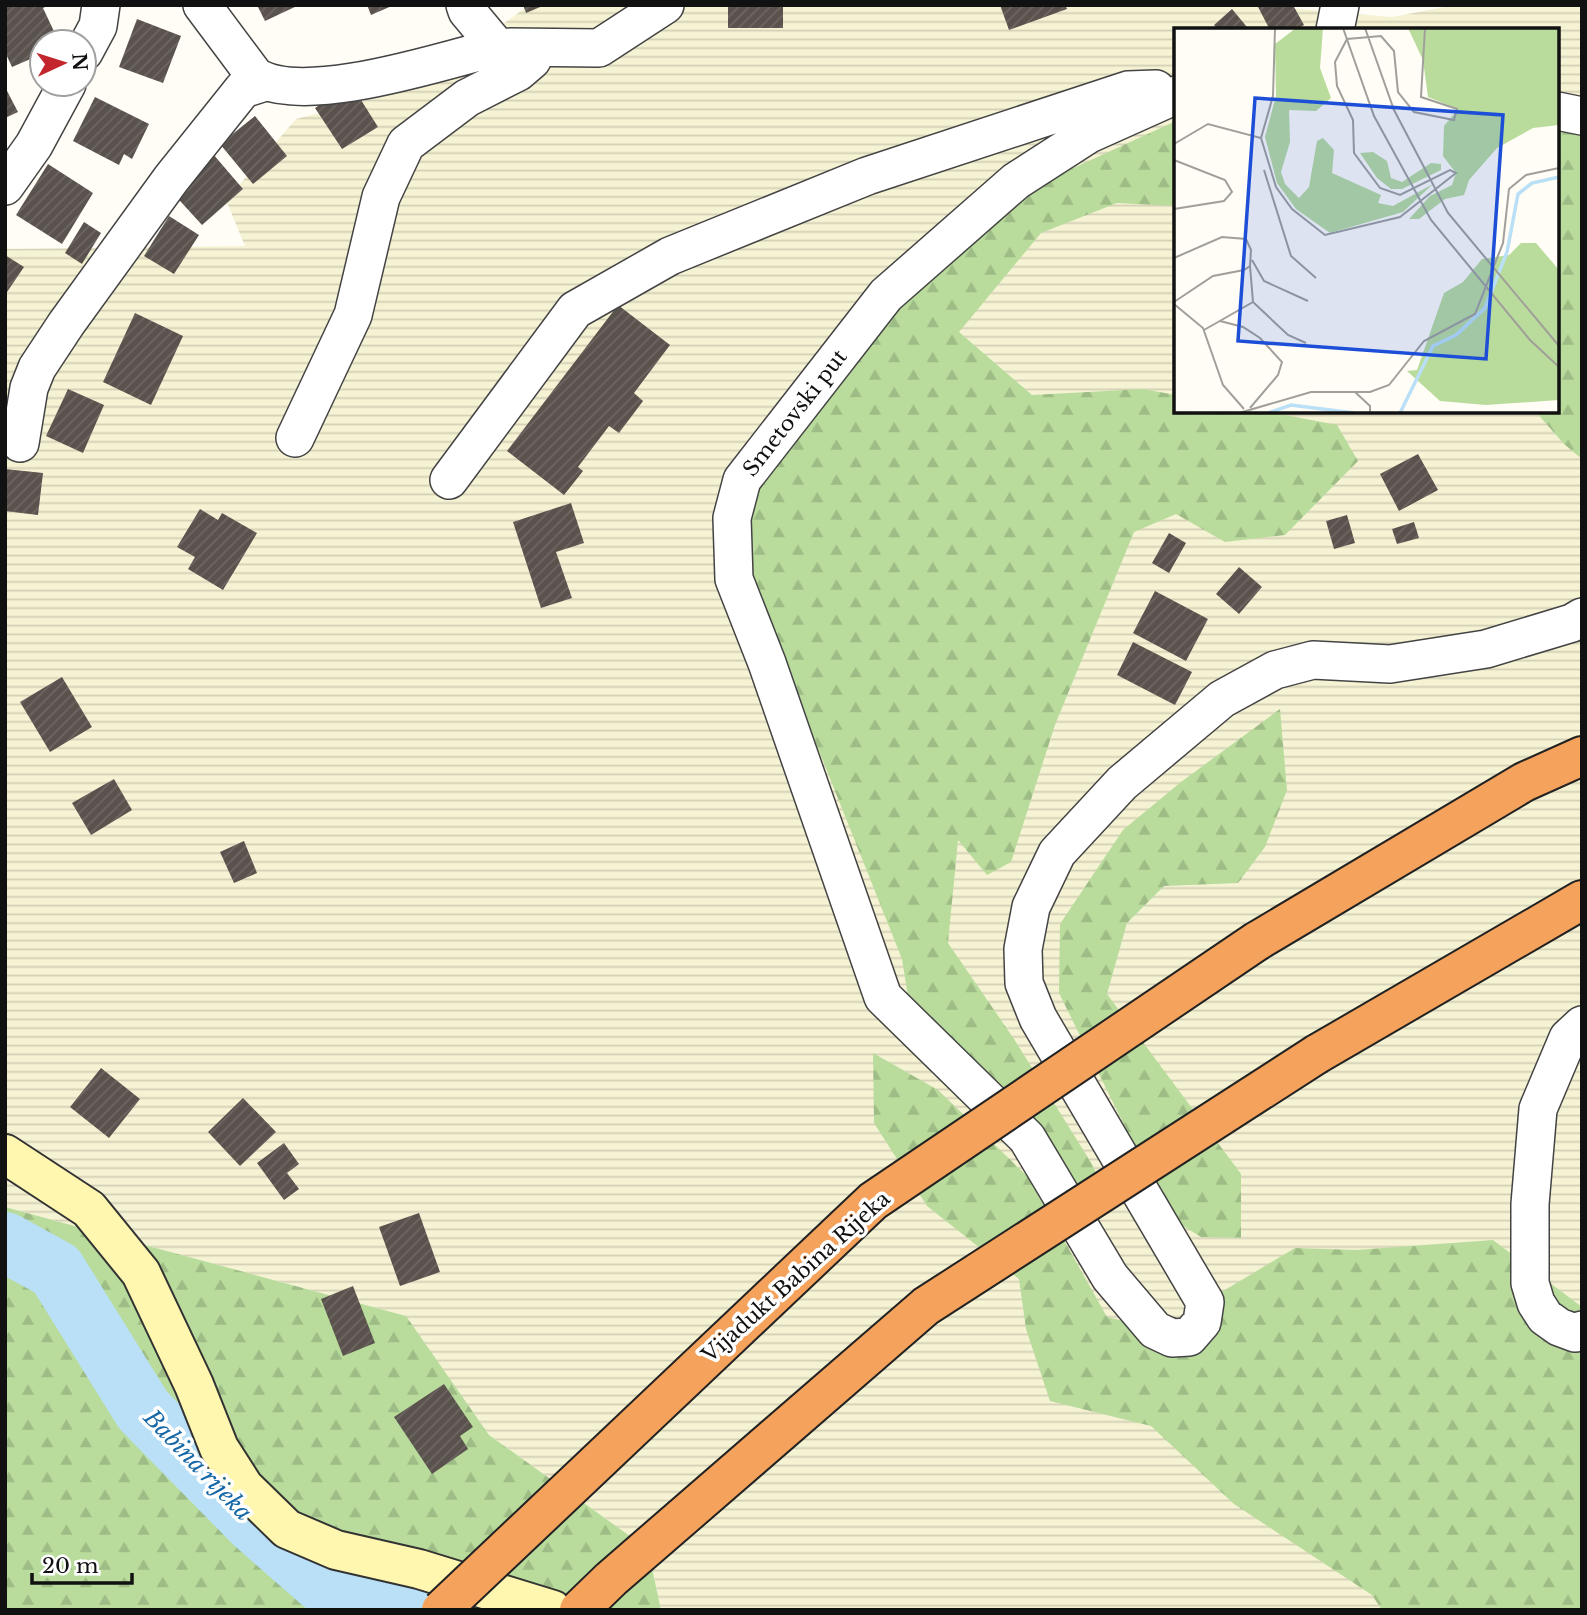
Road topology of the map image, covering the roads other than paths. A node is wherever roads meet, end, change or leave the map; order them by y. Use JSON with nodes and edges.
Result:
{"nodes":[{"id":1,"x":101,"y":5,"type":"edge"},
{"id":2,"x":202,"y":5,"type":"edge"},
{"id":3,"x":465,"y":5,"type":"edge"},
{"id":4,"x":665,"y":5,"type":"edge"},
{"id":5,"x":1340,"y":5,"type":"edge"},
{"id":6,"x":97,"y":28,"type":"edge"},
{"id":7,"x":1335,"y":28,"type":"edge"},
{"id":8,"x":497,"y":47,"type":"junction"},
{"id":9,"x":537,"y":49,"type":"junction"},
{"id":10,"x":265,"y":82,"type":"junction"},
{"id":11,"x":1174,"y":95,"type":"edge"},
{"id":12,"x":1174,"y":95,"type":"edge"},
{"id":13,"x":59,"y":98,"type":"edge"},
{"id":14,"x":1559,"y":111,"type":"edge"},
{"id":15,"x":1582,"y":116,"type":"edge"},
{"id":16,"x":5,"y":186,"type":"edge"},
{"id":17,"x":295,"y":438,"type":"dead end"},
{"id":18,"x":20,"y":443,"type":"dead end"},
{"id":19,"x":449,"y":480,"type":"dead end"},
{"id":20,"x":1582,"y":617,"type":"edge"},
{"id":21,"x":1582,"y":756,"type":"edge"},
{"id":22,"x":1582,"y":900,"type":"edge"},
{"id":23,"x":1582,"y":1025,"type":"edge"},
{"id":24,"x":5,"y":1154,"type":"edge"},
{"id":25,"x":1582,"y":1330,"type":"edge"},
{"id":26,"x":441,"y":1610,"type":"edge"},
{"id":27,"x":553,"y":1610,"type":"edge"},
{"id":28,"x":579,"y":1610,"type":"edge"}],
"edges":[{"from":1,"to":6,"type":"street"},
{"from":2,"to":10,"type":"street"},
{"from":3,"to":8,"type":"street"},
{"from":4,"to":9,"type":"street"},
{"from":5,"to":7,"type":"street"},
{"from":8,"to":9,"type":"street"},
{"from":8,"to":10,"type":"street"},
{"from":9,"to":17,"type":"street"},
{"from":10,"to":18,"type":"street"},
{"from":11,"to":19,"type":"street"},
{"from":12,"to":20,"type":"street","name":"Smetovski put"},
{"from":13,"to":16,"type":"street"},
{"from":14,"to":15,"type":"street"},
{"from":21,"to":26,"type":"highway","name":"Vijadukt Babina Rijeka","bridge":true},
{"from":22,"to":28,"type":"highway","bridge":true},
{"from":23,"to":25,"type":"street"},
{"from":24,"to":27,"type":"main road"}]}
